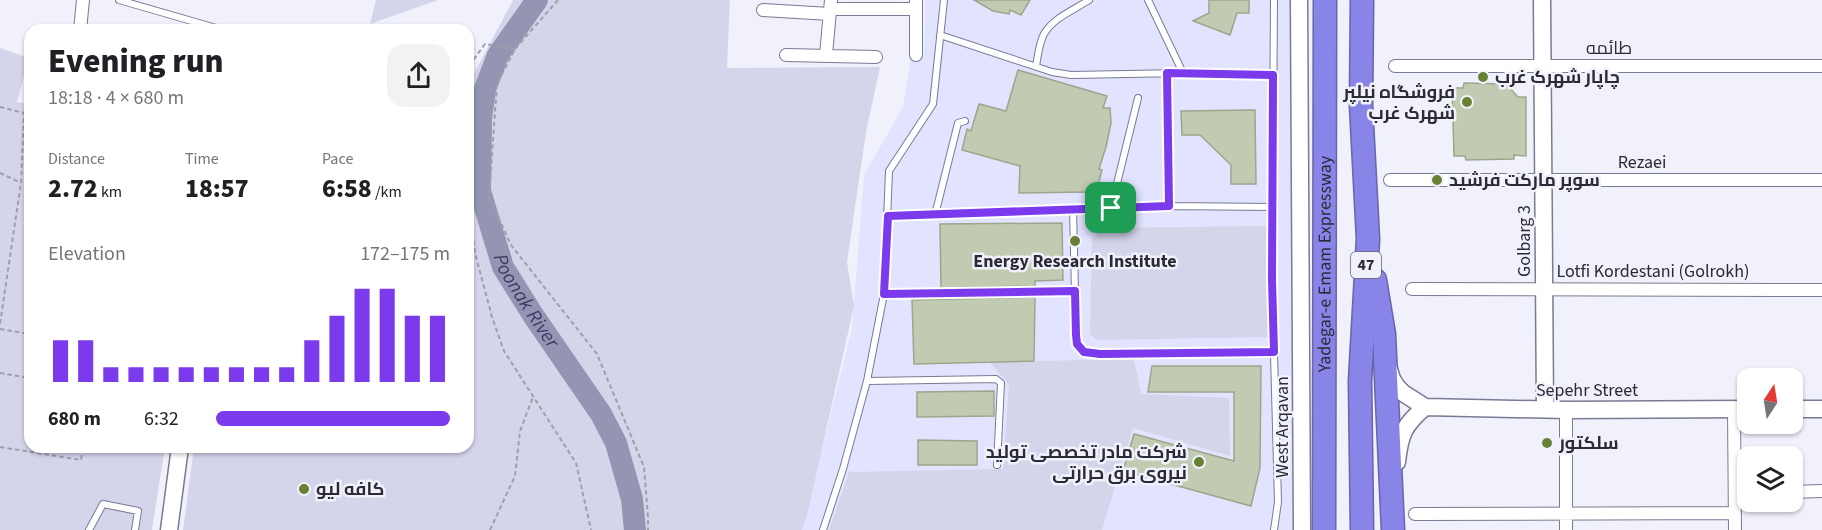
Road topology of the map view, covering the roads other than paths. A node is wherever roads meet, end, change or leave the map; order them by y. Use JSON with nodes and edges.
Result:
{"nodes":[{"id":1,"x":83,"y":0,"type":"edge"},
{"id":2,"x":119,"y":0,"type":"edge"},
{"id":3,"x":944,"y":0,"type":"edge"},
{"id":4,"x":1089,"y":0,"type":"edge"},
{"id":5,"x":1148,"y":0,"type":"edge"},
{"id":6,"x":1274,"y":0,"type":"edge"},
{"id":7,"x":1299,"y":0,"type":"edge"},
{"id":8,"x":1325,"y":0,"type":"edge"},
{"id":9,"x":1362,"y":0,"type":"edge"},
{"id":10,"x":1542,"y":0,"type":"edge"},
{"id":11,"x":916,"y":5,"type":"edge"},
{"id":12,"x":830,"y":8,"type":"edge"},
{"id":13,"x":763,"y":10,"type":"dead end"},
{"id":14,"x":81,"y":24,"type":"edge"},
{"id":15,"x":202,"y":24,"type":"edge"},
{"id":16,"x":940,"y":34,"type":"junction"},
{"id":17,"x":786,"y":55,"type":"dead end"},
{"id":18,"x":916,"y":55,"type":"dead end"},
{"id":19,"x":826,"y":56,"type":"junction"},
{"id":20,"x":876,"y":57,"type":"dead end"},
{"id":21,"x":1036,"y":66,"type":"junction"},
{"id":22,"x":1395,"y":66,"type":"dead end"},
{"id":23,"x":1543,"y":66,"type":"junction"},
{"id":24,"x":1822,"y":66,"type":"edge"},
{"id":25,"x":1167,"y":73,"type":"junction"},
{"id":26,"x":1184,"y":73,"type":"junction"},
{"id":27,"x":1273,"y":75,"type":"junction"},
{"id":28,"x":1138,"y":98,"type":"dead end"},
{"id":29,"x":965,"y":121,"type":"dead end"},
{"id":30,"x":1390,"y":180,"type":"dead end"},
{"id":31,"x":1544,"y":180,"type":"junction"},
{"id":32,"x":1822,"y":180,"type":"edge"},
{"id":33,"x":1169,"y":206,"type":"junction"},
{"id":34,"x":1273,"y":207,"type":"junction"},
{"id":35,"x":1111,"y":208,"type":"junction"},
{"id":36,"x":1073,"y":209,"type":"junction"},
{"id":37,"x":935,"y":215,"type":"junction"},
{"id":38,"x":888,"y":216,"type":"junction"},
{"id":39,"x":1368,"y":238,"type":"junction"},
{"id":40,"x":1412,"y":289,"type":"dead end"},
{"id":41,"x":1544,"y":290,"type":"junction"},
{"id":42,"x":1822,"y":290,"type":"edge"},
{"id":43,"x":1075,"y":291,"type":"junction"},
{"id":44,"x":884,"y":294,"type":"junction"},
{"id":45,"x":1384,"y":334,"type":"junction"},
{"id":46,"x":1274,"y":352,"type":"junction"},
{"id":47,"x":867,"y":381,"type":"junction"},
{"id":48,"x":1425,"y":406,"type":"junction"},
{"id":49,"x":1737,"y":409,"type":"edge"},
{"id":50,"x":1803,"y":409,"type":"edge"},
{"id":51,"x":1822,"y":409,"type":"edge"},
{"id":52,"x":1545,"y":410,"type":"junction"},
{"id":53,"x":1566,"y":410,"type":"junction"},
{"id":54,"x":1740,"y":434,"type":"edge"},
{"id":55,"x":179,"y":453,"type":"edge"},
{"id":56,"x":997,"y":465,"type":"dead end"},
{"id":57,"x":1822,"y":491,"type":"edge"},
{"id":58,"x":1803,"y":492,"type":"edge"},
{"id":59,"x":1735,"y":513,"type":"junction"},
{"id":60,"x":1415,"y":514,"type":"dead end"},
{"id":61,"x":1566,"y":514,"type":"junction"},
{"id":62,"x":1392,"y":521,"type":"edge"},
{"id":63,"x":89,"y":530,"type":"edge"},
{"id":64,"x":135,"y":530,"type":"edge"},
{"id":65,"x":169,"y":530,"type":"edge"},
{"id":66,"x":823,"y":530,"type":"edge"},
{"id":67,"x":1274,"y":530,"type":"edge"},
{"id":68,"x":1302,"y":530,"type":"edge"},
{"id":69,"x":1324,"y":530,"type":"edge"},
{"id":70,"x":1362,"y":530,"type":"edge"},
{"id":71,"x":1566,"y":530,"type":"edge"},
{"id":72,"x":1735,"y":530,"type":"edge"}],
"edges":[{"from":1,"to":14,"type":"street"},
{"from":2,"to":15,"type":"lane"},
{"from":3,"to":16,"type":"lane"},
{"from":4,"to":21,"type":"lane"},
{"from":5,"to":26,"type":"lane"},
{"from":6,"to":27,"type":"lane"},
{"from":7,"to":68,"type":"street","name":"West Arqavan"},
{"from":8,"to":69,"type":"highway","name":"Yadegar-e Emam Expressway","number":"47"},
{"from":9,"to":39,"type":"highway","name":"Yadegar-e Emam Expressway","number":"47"},
{"from":10,"to":23,"type":"street","name":"Golbarg 3"},
{"from":11,"to":12,"type":"street"},
{"from":11,"to":18,"type":"street"},
{"from":12,"to":13,"type":"street"},
{"from":12,"to":19,"type":"street"},
{"from":16,"to":21,"type":"lane"},
{"from":16,"to":38,"type":"lane"},
{"from":17,"to":19,"type":"street"},
{"from":19,"to":20,"type":"street"},
{"from":21,"to":25,"type":"lane"},
{"from":22,"to":23,"type":"street","name":"طائمه"},
{"from":23,"to":24,"type":"street","name":"طائمه"},
{"from":23,"to":31,"type":"street","name":"Golbarg 3"},
{"from":25,"to":26,"type":"lane"},
{"from":25,"to":33,"type":"lane"},
{"from":26,"to":27,"type":"lane"},
{"from":27,"to":34,"type":"lane"},
{"from":28,"to":35,"type":"lane"},
{"from":29,"to":37,"type":"lane"},
{"from":30,"to":31,"type":"street","name":"Rezaei"},
{"from":31,"to":32,"type":"street","name":"Rezaei"},
{"from":31,"to":41,"type":"street","name":"Golbarg 3"},
{"from":33,"to":34,"type":"lane"},
{"from":33,"to":35,"type":"lane"},
{"from":34,"to":46,"type":"lane"},
{"from":35,"to":36,"type":"lane"},
{"from":36,"to":37,"type":"lane"},
{"from":36,"to":43,"type":"lane"},
{"from":37,"to":38,"type":"lane"},
{"from":38,"to":44,"type":"lane"},
{"from":39,"to":45,"type":"highway"},
{"from":39,"to":70,"type":"highway","name":"Yadegar-e Emam Expressway","number":"47"},
{"from":40,"to":41,"type":"street","name":"Lotfi Kordestani (Golrokh)"},
{"from":41,"to":42,"type":"street","name":"Lotfi Kordestani (Golrokh)"},
{"from":41,"to":52,"type":"street","name":"Golbarg 3"},
{"from":43,"to":44,"type":"lane"},
{"from":43,"to":46,"type":"lane"},
{"from":44,"to":47,"type":"lane"},
{"from":45,"to":48,"type":"street"},
{"from":45,"to":62,"type":"highway"},
{"from":46,"to":67,"type":"lane"},
{"from":47,"to":56,"type":"lane"},
{"from":47,"to":66,"type":"lane"},
{"from":48,"to":52,"type":"street","name":"Sepehr Street"},
{"from":48,"to":62,"type":"street"},
{"from":49,"to":53,"type":"street","name":"Sepehr Street"},
{"from":50,"to":51,"type":"street"},
{"from":52,"to":53,"type":"street","name":"Sepehr Street"},
{"from":53,"to":61,"type":"street"},
{"from":54,"to":59,"type":"street"},
{"from":55,"to":65,"type":"street"},
{"from":57,"to":58,"type":"street"},
{"from":59,"to":61,"type":"street"},
{"from":59,"to":72,"type":"street"},
{"from":60,"to":61,"type":"street"},
{"from":61,"to":71,"type":"street"},
{"from":63,"to":64,"type":"lane"}]}
